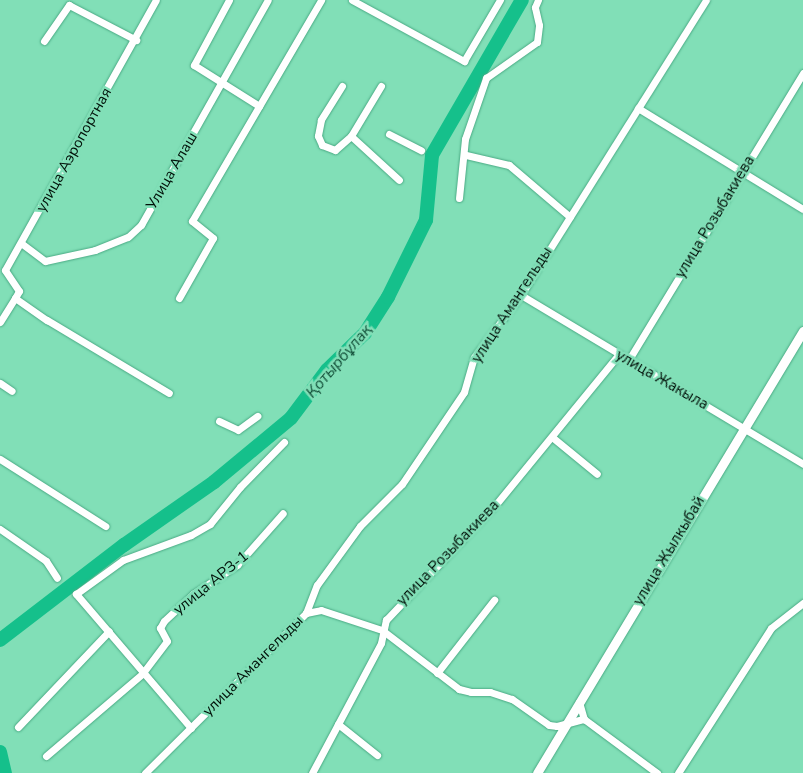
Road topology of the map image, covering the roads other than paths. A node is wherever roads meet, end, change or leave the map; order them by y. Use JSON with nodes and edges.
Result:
{"nodes":[{"id":1,"x":156,"y":0,"type":"edge"},
{"id":2,"x":229,"y":0,"type":"edge"},
{"id":3,"x":268,"y":0,"type":"edge"},
{"id":4,"x":320,"y":0,"type":"edge"},
{"id":5,"x":352,"y":0,"type":"edge"},
{"id":6,"x":500,"y":0,"type":"edge"},
{"id":7,"x":538,"y":0,"type":"edge"},
{"id":8,"x":706,"y":0,"type":"edge"},
{"id":9,"x":44,"y":40,"type":"dead end"},
{"id":10,"x":136,"y":40,"type":"junction"},
{"id":11,"x":803,"y":73,"type":"edge"},
{"id":12,"x":222,"y":84,"type":"junction"},
{"id":13,"x":342,"y":86,"type":"dead end"},
{"id":14,"x":381,"y":86,"type":"dead end"},
{"id":15,"x":259,"y":106,"type":"junction"},
{"id":16,"x":638,"y":108,"type":"junction"},
{"id":17,"x":389,"y":134,"type":"dead end"},
{"id":18,"x":351,"y":136,"type":"junction"},
{"id":19,"x":421,"y":150,"type":"dead end"},
{"id":20,"x":466,"y":155,"type":"junction"},
{"id":21,"x":743,"y":170,"type":"junction"},
{"id":22,"x":399,"y":180,"type":"dead end"},
{"id":23,"x":460,"y":198,"type":"dead end"},
{"id":24,"x":803,"y":209,"type":"edge"},
{"id":25,"x":570,"y":217,"type":"junction"},
{"id":26,"x":21,"y":243,"type":"junction"},
{"id":27,"x":2,"y":273,"type":"edge"},
{"id":28,"x":521,"y":295,"type":"junction"},
{"id":29,"x":15,"y":298,"type":"junction"},
{"id":30,"x":180,"y":298,"type":"dead end"},
{"id":31,"x":0,"y":322,"type":"edge"},
{"id":32,"x":803,"y":330,"type":"edge"},
{"id":33,"x":618,"y":355,"type":"junction"},
{"id":34,"x":628,"y":361,"type":"junction"},
{"id":35,"x":0,"y":383,"type":"edge"},
{"id":36,"x":12,"y":391,"type":"dead end"},
{"id":37,"x":169,"y":394,"type":"dead end"},
{"id":38,"x":257,"y":416,"type":"dead end"},
{"id":39,"x":219,"y":421,"type":"dead end"},
{"id":40,"x":744,"y":426,"type":"junction"},
{"id":41,"x":552,"y":437,"type":"junction"},
{"id":42,"x":284,"y":442,"type":"dead end"},
{"id":43,"x":0,"y":459,"type":"edge"},
{"id":44,"x":803,"y":464,"type":"edge"},
{"id":45,"x":597,"y":474,"type":"dead end"},
{"id":46,"x":283,"y":513,"type":"dead end"},
{"id":47,"x":105,"y":526,"type":"dead end"},
{"id":48,"x":0,"y":529,"type":"edge"},
{"id":49,"x":57,"y":578,"type":"dead end"},
{"id":50,"x":494,"y":600,"type":"dead end"},
{"id":51,"x":803,"y":603,"type":"edge"},
{"id":52,"x":306,"y":613,"type":"junction"},
{"id":53,"x":382,"y":630,"type":"junction"},
{"id":54,"x":109,"y":631,"type":"junction"},
{"id":55,"x":437,"y":673,"type":"junction"},
{"id":56,"x":142,"y":674,"type":"junction"},
{"id":57,"x":579,"y":702,"type":"junction"},
{"id":58,"x":584,"y":719,"type":"junction"},
{"id":59,"x":338,"y":724,"type":"junction"},
{"id":60,"x":565,"y":724,"type":"junction"},
{"id":61,"x":18,"y":727,"type":"dead end"},
{"id":62,"x":191,"y":728,"type":"junction"},
{"id":63,"x":377,"y":755,"type":"dead end"},
{"id":64,"x":46,"y":756,"type":"dead end"},
{"id":65,"x":145,"y":773,"type":"edge"},
{"id":66,"x":312,"y":773,"type":"edge"},
{"id":67,"x":537,"y":773,"type":"edge"},
{"id":68,"x":657,"y":773,"type":"edge"},
{"id":69,"x":678,"y":773,"type":"edge"}],
"edges":[{"from":1,"to":10,"type":"street","name":"улица Аэропортная"},
{"from":2,"to":12,"type":"street"},
{"from":3,"to":12,"type":"street","name":"Улица Алаш"},
{"from":4,"to":15,"type":"street"},
{"from":5,"to":6,"type":"street"},
{"from":7,"to":20,"type":"street"},
{"from":8,"to":16,"type":"street","name":"улица Амангельды"},
{"from":9,"to":10,"type":"street"},
{"from":10,"to":26,"type":"street","name":"улица Аэропортная"},
{"from":11,"to":21,"type":"street","name":"улица Розыбакиева"},
{"from":12,"to":15,"type":"street"},
{"from":12,"to":26,"type":"street","name":"Улица Алаш"},
{"from":13,"to":18,"type":"street"},
{"from":14,"to":18,"type":"street"},
{"from":15,"to":30,"type":"street"},
{"from":16,"to":21,"type":"street"},
{"from":16,"to":25,"type":"street","name":"улица Амангельды"},
{"from":17,"to":19,"type":"street"},
{"from":18,"to":22,"type":"street"},
{"from":20,"to":23,"type":"street"},
{"from":20,"to":25,"type":"street"},
{"from":21,"to":24,"type":"street"},
{"from":21,"to":34,"type":"street","name":"улица Розыбакиева"},
{"from":25,"to":28,"type":"street","name":"улица Амангельды"},
{"from":26,"to":27,"type":"street","name":"улица Аэропортная"},
{"from":27,"to":29,"type":"street","name":"улица Аэропортная"},
{"from":28,"to":33,"type":"street","name":"улица Жакыла"},
{"from":28,"to":52,"type":"street","name":"улица Амангельды"},
{"from":29,"to":31,"type":"street"},
{"from":29,"to":37,"type":"street"},
{"from":32,"to":40,"type":"street","name":"улица Жылкыбай"},
{"from":33,"to":34,"type":"street","name":"улица Жакыла"},
{"from":33,"to":41,"type":"street","name":"улица Розыбакиева"},
{"from":34,"to":40,"type":"street","name":"улица Жакыла"},
{"from":35,"to":36,"type":"street"},
{"from":38,"to":39,"type":"street"},
{"from":40,"to":44,"type":"street","name":"улица Жакыла"},
{"from":40,"to":57,"type":"street","name":"улица Жылкыбай"},
{"from":41,"to":45,"type":"street"},
{"from":41,"to":53,"type":"street","name":"улица Розыбакиева"},
{"from":42,"to":54,"type":"street"},
{"from":43,"to":47,"type":"street"},
{"from":46,"to":56,"type":"street","name":"улица АРЗ-1"},
{"from":48,"to":49,"type":"street"},
{"from":50,"to":55,"type":"street"},
{"from":51,"to":69,"type":"street"},
{"from":52,"to":53,"type":"street"},
{"from":52,"to":62,"type":"street","name":"улица Амангельды"},
{"from":53,"to":55,"type":"street"},
{"from":53,"to":59,"type":"street","name":"улица Розыбакиева"},
{"from":54,"to":56,"type":"street"},
{"from":54,"to":61,"type":"street"},
{"from":55,"to":60,"type":"street"},
{"from":56,"to":62,"type":"street"},
{"from":56,"to":64,"type":"street","name":"улица АРЗ-1"},
{"from":57,"to":58,"type":"street"},
{"from":57,"to":60,"type":"street","name":"улица Жылкыбай"},
{"from":58,"to":60,"type":"street"},
{"from":58,"to":68,"type":"street"},
{"from":59,"to":63,"type":"street"},
{"from":59,"to":66,"type":"street","name":"улица Розыбакиева"},
{"from":60,"to":67,"type":"street","name":"улица Жылкыбай"},
{"from":62,"to":65,"type":"street","name":"улица Амангельды"}]}
